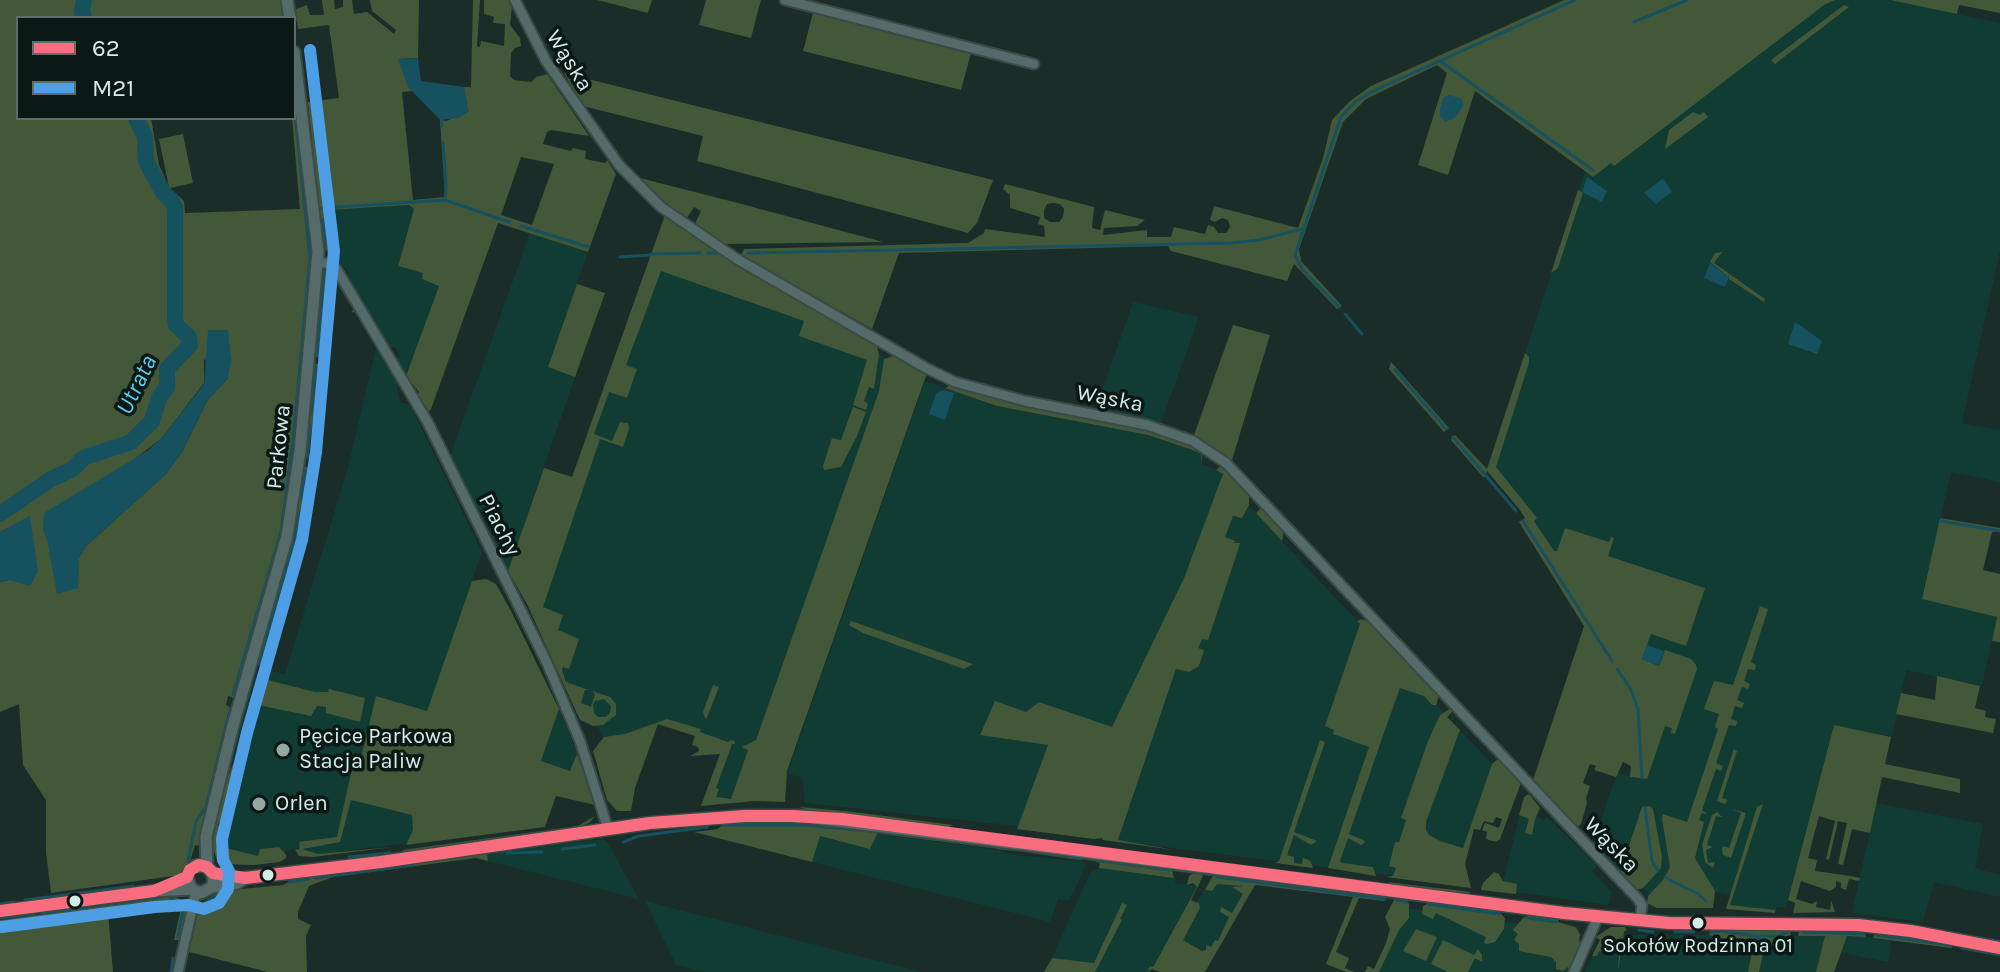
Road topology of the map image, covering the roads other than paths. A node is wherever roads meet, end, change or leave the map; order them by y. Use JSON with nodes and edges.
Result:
{"nodes":[{"id":1,"x":515,"y":0,"type":"edge"},
{"id":2,"x":785,"y":0,"type":"edge"},
{"id":3,"x":1034,"y":64,"type":"dead end"},
{"id":4,"x":296,"y":68,"type":"edge"},
{"id":5,"x":317,"y":262,"type":"junction"},
{"id":6,"x":608,"y":829,"type":"junction"},
{"id":7,"x":205,"y":869,"type":"junction"},
{"id":8,"x":245,"y":878,"type":"junction"},
{"id":9,"x":191,"y":886,"type":"junction"},
{"id":10,"x":212,"y":887,"type":"junction"},
{"id":11,"x":0,"y":911,"type":"edge"},
{"id":12,"x":1598,"y":917,"type":"junction"},
{"id":13,"x":1640,"y":921,"type":"junction"},
{"id":14,"x":2000,"y":948,"type":"edge"},
{"id":15,"x":178,"y":972,"type":"edge"},
{"id":16,"x":1574,"y":972,"type":"edge"}],
"edges":[{"from":1,"to":13,"type":"street","name":"Wąska"},
{"from":2,"to":3,"type":"street"},
{"from":4,"to":5,"type":"street","name":"Parkowa"},
{"from":5,"to":6,"type":"street","name":"Piachy"},
{"from":5,"to":7,"type":"street","name":"Parkowa"},
{"from":6,"to":8,"type":"street"},
{"from":6,"to":12,"type":"street"},
{"from":7,"to":8,"type":"street"},
{"from":7,"to":9,"type":"street"},
{"from":7,"to":10,"type":"street"},
{"from":8,"to":10,"type":"street"},
{"from":9,"to":10,"type":"street"},
{"from":9,"to":11,"type":"street"},
{"from":9,"to":15,"type":"street"},
{"from":12,"to":13,"type":"street"},
{"from":12,"to":16,"type":"street"},
{"from":13,"to":14,"type":"street"}]}
